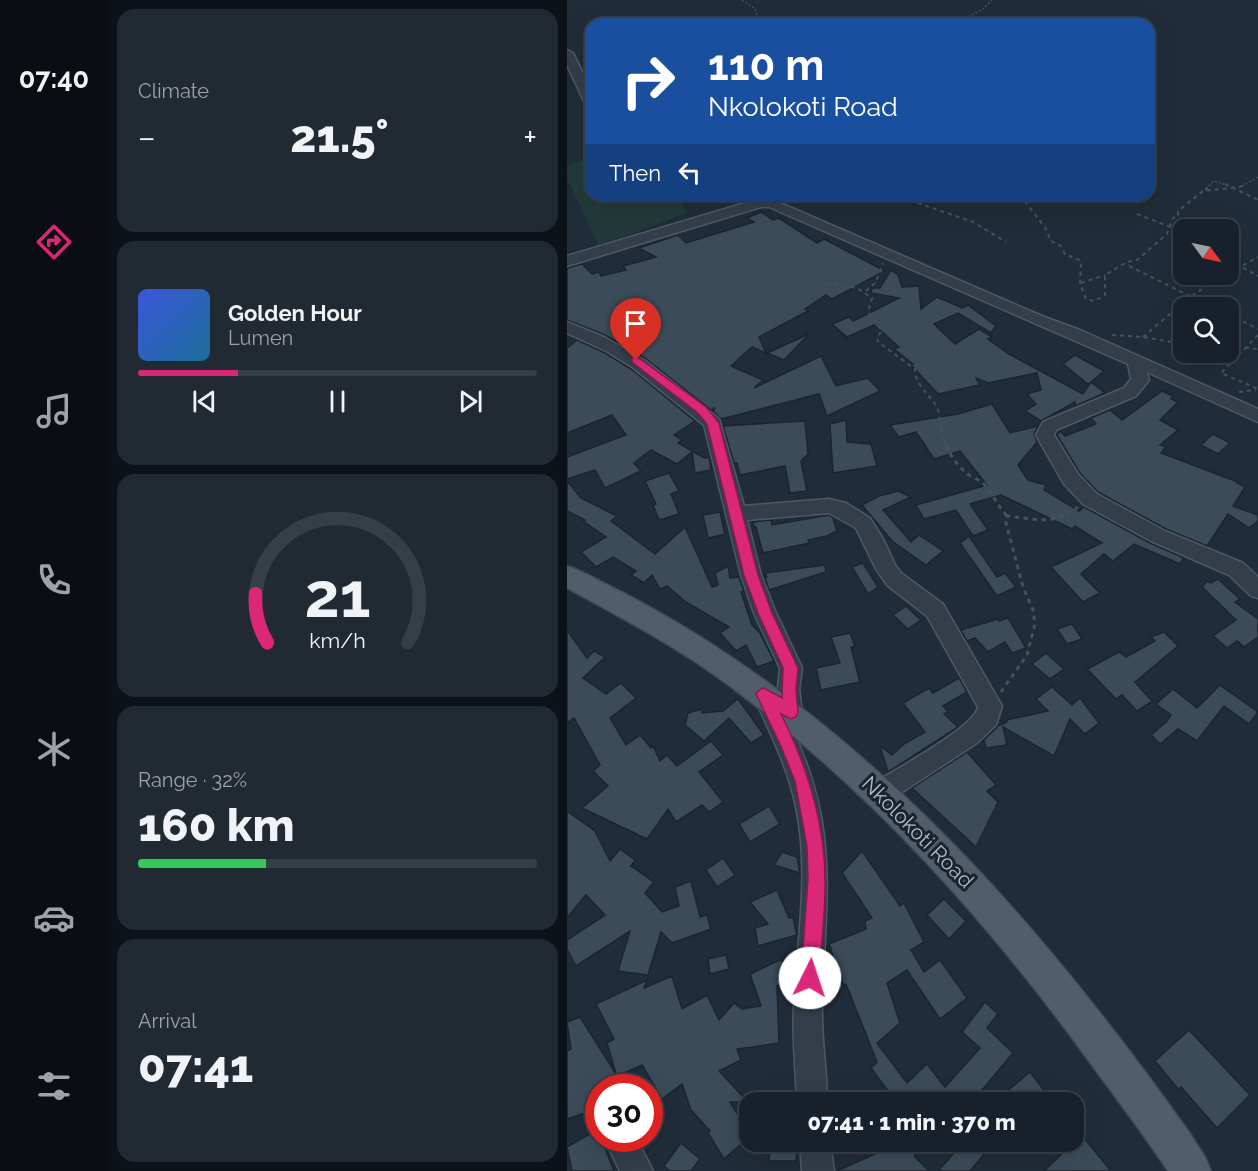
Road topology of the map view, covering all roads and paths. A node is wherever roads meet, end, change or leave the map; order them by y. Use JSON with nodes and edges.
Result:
{"nodes":[{"id":1,"x":742,"y":0,"type":"edge"},
{"id":2,"x":992,"y":0,"type":"edge"},
{"id":3,"x":762,"y":18,"type":"edge"},
{"id":4,"x":966,"y":18,"type":"edge"},
{"id":5,"x":567,"y":53,"type":"edge"},
{"id":6,"x":585,"y":90,"type":"edge"},
{"id":7,"x":1258,"y":177,"type":"edge"},
{"id":8,"x":1234,"y":187,"type":"junction"},
{"id":9,"x":1203,"y":191,"type":"junction"},
{"id":10,"x":1258,"y":200,"type":"edge"},
{"id":11,"x":750,"y":201,"type":"edge"},
{"id":12,"x":766,"y":201,"type":"edge"},
{"id":13,"x":912,"y":201,"type":"edge"},
{"id":14,"x":1025,"y":201,"type":"edge"},
{"id":15,"x":1137,"y":214,"type":"dead end"},
{"id":16,"x":1169,"y":228,"type":"junction"},
{"id":17,"x":1173,"y":229,"type":"edge"},
{"id":18,"x":1006,"y":242,"type":"dead end"},
{"id":19,"x":886,"y":253,"type":"junction"},
{"id":20,"x":1258,"y":257,"type":"edge"},
{"id":21,"x":567,"y":261,"type":"edge"},
{"id":22,"x":1129,"y":266,"type":"dead end"},
{"id":23,"x":1239,"y":266,"type":"edge"},
{"id":24,"x":1239,"y":267,"type":"edge"},
{"id":25,"x":1105,"y":275,"type":"junction"},
{"id":26,"x":1258,"y":276,"type":"edge"},
{"id":27,"x":827,"y":283,"type":"dead end"},
{"id":28,"x":1080,"y":284,"type":"junction"},
{"id":29,"x":1209,"y":285,"type":"edge"},
{"id":30,"x":866,"y":291,"type":"junction"},
{"id":31,"x":1190,"y":297,"type":"joint"},
{"id":32,"x":1173,"y":311,"type":"edge"},
{"id":33,"x":1239,"y":319,"type":"edge"},
{"id":34,"x":567,"y":327,"type":"edge"},
{"id":35,"x":1258,"y":329,"type":"edge"},
{"id":36,"x":1108,"y":334,"type":"dead end"},
{"id":37,"x":1258,"y":334,"type":"edge"},
{"id":38,"x":1143,"y":337,"type":"junction"},
{"id":39,"x":1173,"y":342,"type":"edge"},
{"id":40,"x":1239,"y":347,"type":"edge"},
{"id":41,"x":1258,"y":349,"type":"edge"},
{"id":42,"x":1136,"y":363,"type":"junction"},
{"id":43,"x":1258,"y":389,"type":"edge"},
{"id":44,"x":1258,"y":416,"type":"edge"},
{"id":45,"x":1090,"y":499,"type":"junction"},
{"id":46,"x":735,"y":514,"type":"junction"},
{"id":47,"x":1007,"y":516,"type":"junction"},
{"id":48,"x":567,"y":576,"type":"edge"},
{"id":49,"x":1258,"y":590,"type":"edge"},
{"id":50,"x":764,"y":694,"type":"junction"},
{"id":51,"x":990,"y":706,"type":"junction"},
{"id":52,"x":791,"y":712,"type":"junction"},
{"id":53,"x":881,"y":792,"type":"junction"},
{"id":54,"x":812,"y":1092,"type":"edge"},
{"id":55,"x":627,"y":1152,"type":"edge"},
{"id":56,"x":816,"y":1152,"type":"edge"},
{"id":57,"x":637,"y":1171,"type":"edge"},
{"id":58,"x":818,"y":1171,"type":"edge"},
{"id":59,"x":1191,"y":1171,"type":"edge"}],
"edges":[{"from":1,"to":3,"type":"path"},
{"from":2,"to":4,"type":"path"},
{"from":5,"to":6,"type":"street"},
{"from":7,"to":8,"type":"path"},
{"from":8,"to":9,"type":"path"},
{"from":8,"to":9,"type":"path"},
{"from":8,"to":10,"type":"path"},
{"from":9,"to":16,"type":"path"},
{"from":11,"to":21,"type":"street"},
{"from":12,"to":19,"type":"street"},
{"from":13,"to":18,"type":"path"},
{"from":14,"to":28,"type":"path"},
{"from":15,"to":16,"type":"path"},
{"from":16,"to":17,"type":"path"},
{"from":16,"to":25,"type":"path"},
{"from":19,"to":30,"type":"path"},
{"from":19,"to":42,"type":"street"},
{"from":20,"to":23,"type":"path"},
{"from":22,"to":31,"type":"path"},
{"from":24,"to":26,"type":"path"},
{"from":25,"to":28,"type":"path"},
{"from":25,"to":28,"type":"path"},
{"from":27,"to":30,"type":"path"},
{"from":29,"to":31,"type":"path"},
{"from":30,"to":47,"type":"path"},
{"from":32,"to":38,"type":"path"},
{"from":33,"to":35,"type":"path"},
{"from":34,"to":46,"type":"street"},
{"from":36,"to":38,"type":"path"},
{"from":37,"to":43,"type":"path"},
{"from":38,"to":39,"type":"path"},
{"from":40,"to":41,"type":"path"},
{"from":42,"to":44,"type":"street"},
{"from":42,"to":45,"type":"street"},
{"from":45,"to":47,"type":"path"},
{"from":45,"to":49,"type":"street"},
{"from":46,"to":51,"type":"street"},
{"from":46,"to":52,"type":"street"},
{"from":47,"to":51,"type":"path"},
{"from":48,"to":50,"type":"main road","name":"Nkolokoti Road"},
{"from":50,"to":52,"type":"main road","name":"Nkolokoti Road"},
{"from":50,"to":54,"type":"street"},
{"from":51,"to":53,"type":"street"},
{"from":52,"to":53,"type":"main road","name":"Nkolokoti Road"},
{"from":53,"to":59,"type":"main road","name":"Nkolokoti Road"},
{"from":55,"to":57,"type":"street"},
{"from":56,"to":58,"type":"street"}]}
